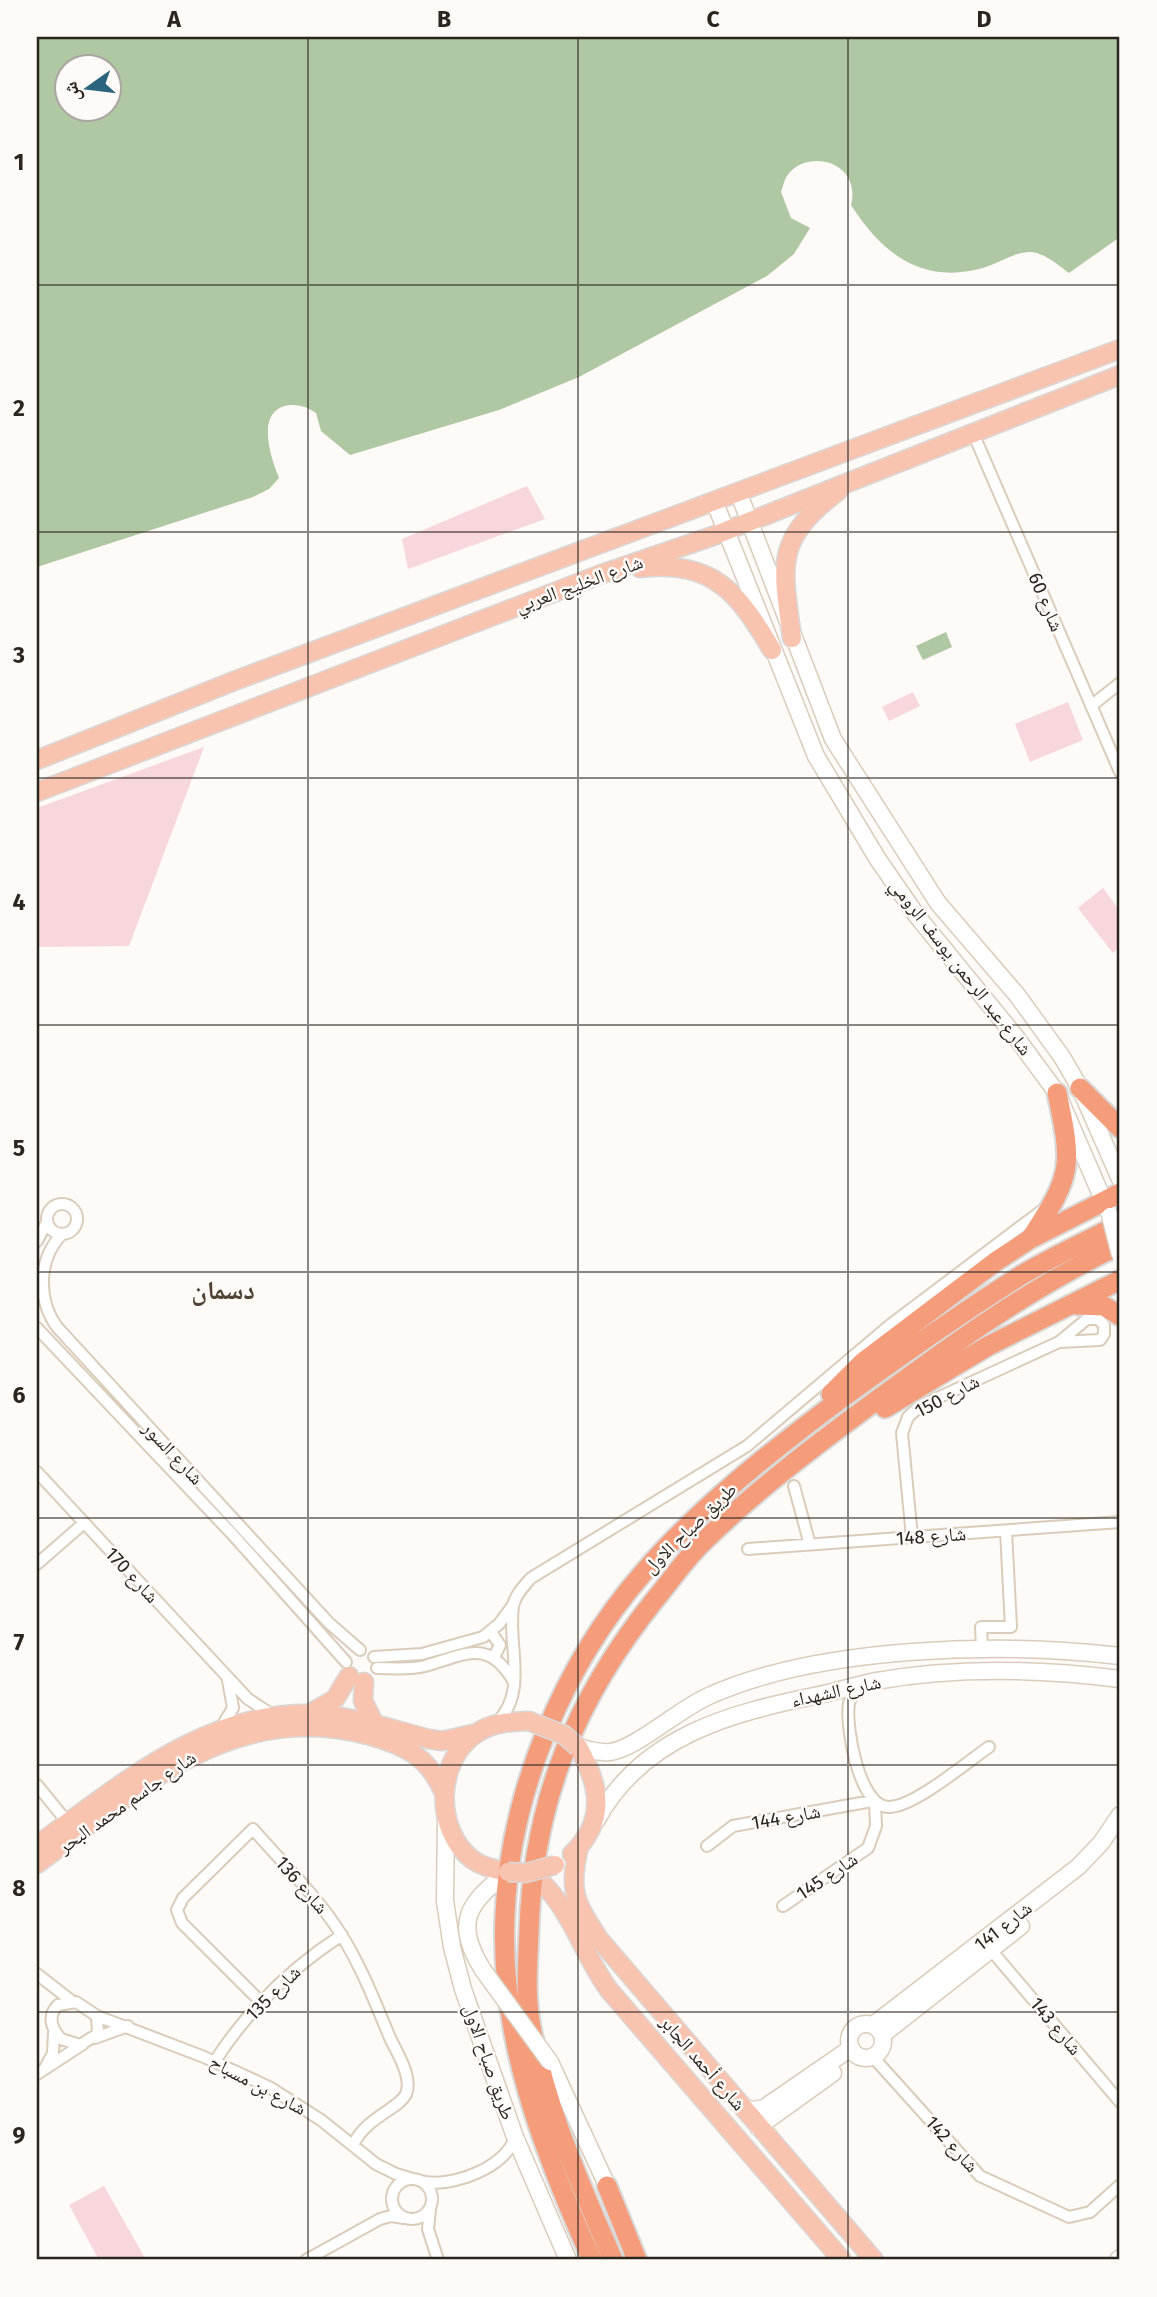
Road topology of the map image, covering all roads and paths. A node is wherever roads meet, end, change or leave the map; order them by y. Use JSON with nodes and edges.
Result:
{"nodes":[{"id":1,"x":1120,"y":349,"type":"edge"},
{"id":2,"x":1084,"y":364,"type":"junction"},
{"id":3,"x":1120,"y":376,"type":"edge"},
{"id":4,"x":1031,"y":411,"type":"junction"},
{"id":5,"x":973,"y":433,"type":"junction"},
{"id":6,"x":854,"y":478,"type":"junction"},
{"id":7,"x":739,"y":494,"type":"junction"},
{"id":8,"x":715,"y":503,"type":"junction"},
{"id":9,"x":749,"y":522,"type":"junction"},
{"id":10,"x":726,"y":531,"type":"junction"},
{"id":11,"x":599,"y":575,"type":"junction"},
{"id":12,"x":792,"y":638,"type":"junction"},
{"id":13,"x":800,"y":656,"type":"junction"},
{"id":14,"x":775,"y":657,"type":"junction"},
{"id":15,"x":1120,"y":684,"type":"edge"},
{"id":16,"x":1091,"y":706,"type":"junction"},
{"id":17,"x":37,"y":760,"type":"edge"},
{"id":18,"x":1120,"y":772,"type":"edge"},
{"id":19,"x":37,"y":792,"type":"edge"},
{"id":20,"x":1080,"y":1088,"type":"junction"},
{"id":21,"x":1057,"y":1093,"type":"junction"},
{"id":22,"x":1120,"y":1128,"type":"edge"},
{"id":23,"x":1120,"y":1179,"type":"edge"},
{"id":24,"x":1057,"y":1198,"type":"junction"},
{"id":25,"x":1114,"y":1208,"type":"edge"},
{"id":26,"x":47,"y":1222,"type":"junction"},
{"id":27,"x":62,"y":1234,"type":"junction"},
{"id":28,"x":37,"y":1241,"type":"edge"},
{"id":29,"x":1028,"y":1241,"type":"junction"},
{"id":30,"x":1000,"y":1242,"type":"junction"},
{"id":31,"x":1120,"y":1245,"type":"edge"},
{"id":32,"x":1120,"y":1255,"type":"edge"},
{"id":33,"x":1120,"y":1280,"type":"edge"},
{"id":34,"x":1069,"y":1306,"type":"junction"},
{"id":35,"x":1120,"y":1316,"type":"edge"},
{"id":36,"x":37,"y":1328,"type":"edge"},
{"id":37,"x":1059,"y":1342,"type":"dead end"},
{"id":38,"x":806,"y":1425,"type":"junction"},
{"id":39,"x":788,"y":1466,"type":"junction"},
{"id":40,"x":37,"y":1472,"type":"edge"},
{"id":41,"x":794,"y":1486,"type":"dead end"},
{"id":42,"x":84,"y":1523,"type":"junction"},
{"id":43,"x":1118,"y":1524,"type":"edge"},
{"id":44,"x":1006,"y":1531,"type":"junction"},
{"id":45,"x":912,"y":1537,"type":"junction"},
{"id":46,"x":810,"y":1545,"type":"junction"},
{"id":47,"x":748,"y":1549,"type":"dead end"},
{"id":48,"x":37,"y":1564,"type":"edge"},
{"id":49,"x":513,"y":1605,"type":"junction"},
{"id":50,"x":491,"y":1632,"type":"junction"},
{"id":51,"x":360,"y":1650,"type":"junction"},
{"id":52,"x":982,"y":1650,"type":"junction"},
{"id":53,"x":1117,"y":1652,"type":"edge"},
{"id":54,"x":494,"y":1657,"type":"junction"},
{"id":55,"x":375,"y":1662,"type":"junction"},
{"id":56,"x":353,"y":1673,"type":"junction"},
{"id":57,"x":227,"y":1677,"type":"junction"},
{"id":58,"x":1120,"y":1679,"type":"edge"},
{"id":59,"x":514,"y":1682,"type":"junction"},
{"id":60,"x":875,"y":1682,"type":"junction"},
{"id":61,"x":822,"y":1694,"type":"junction"},
{"id":62,"x":309,"y":1714,"type":"junction"},
{"id":63,"x":849,"y":1715,"type":"junction"},
{"id":64,"x":277,"y":1717,"type":"junction"},
{"id":65,"x":376,"y":1725,"type":"junction"},
{"id":66,"x":485,"y":1729,"type":"junction"},
{"id":67,"x":219,"y":1730,"type":"junction"},
{"id":68,"x":578,"y":1747,"type":"junction"},
{"id":69,"x":989,"y":1747,"type":"dead end"},
{"id":70,"x":37,"y":1785,"type":"edge"},
{"id":71,"x":444,"y":1793,"type":"junction"},
{"id":72,"x":873,"y":1802,"type":"junction"},
{"id":73,"x":446,"y":1813,"type":"junction"},
{"id":74,"x":1120,"y":1815,"type":"edge"},
{"id":75,"x":68,"y":1824,"type":"junction"},
{"id":76,"x":594,"y":1824,"type":"junction"},
{"id":77,"x":1120,"y":1835,"type":"edge"},
{"id":78,"x":37,"y":1845,"type":"edge"},
{"id":79,"x":707,"y":1846,"type":"dead end"},
{"id":80,"x":579,"y":1847,"type":"junction"},
{"id":81,"x":37,"y":1864,"type":"edge"},
{"id":82,"x":526,"y":1876,"type":"junction"},
{"id":83,"x":783,"y":1906,"type":"dead end"},
{"id":84,"x":342,"y":1935,"type":"junction"},
{"id":85,"x":991,"y":1950,"type":"junction"},
{"id":86,"x":37,"y":1976,"type":"edge"},
{"id":87,"x":73,"y":2002,"type":"junction"},
{"id":88,"x":261,"y":2002,"type":"junction"},
{"id":89,"x":52,"y":2014,"type":"junction"},
{"id":90,"x":97,"y":2016,"type":"junction"},
{"id":91,"x":128,"y":2026,"type":"junction"},
{"id":92,"x":54,"y":2029,"type":"junction"},
{"id":93,"x":878,"y":2030,"type":"junction"},
{"id":94,"x":95,"y":2038,"type":"junction"},
{"id":95,"x":83,"y":2044,"type":"junction"},
{"id":96,"x":860,"y":2054,"type":"junction"},
{"id":97,"x":215,"y":2061,"type":"junction"},
{"id":98,"x":39,"y":2072,"type":"edge"},
{"id":99,"x":683,"y":2075,"type":"junction"},
{"id":100,"x":1120,"y":2102,"type":"edge"},
{"id":101,"x":742,"y":2108,"type":"junction"},
{"id":102,"x":758,"y":2127,"type":"junction"},
{"id":103,"x":515,"y":2137,"type":"junction"},
{"id":104,"x":353,"y":2145,"type":"junction"},
{"id":105,"x":501,"y":2161,"type":"junction"},
{"id":106,"x":376,"y":2164,"type":"junction"},
{"id":107,"x":526,"y":2165,"type":"junction"},
{"id":108,"x":416,"y":2179,"type":"junction"},
{"id":109,"x":454,"y":2180,"type":"junction"},
{"id":110,"x":1120,"y":2185,"type":"edge"},
{"id":111,"x":607,"y":2186,"type":"junction"},
{"id":112,"x":392,"y":2195,"type":"junction"},
{"id":113,"x":431,"y":2207,"type":"junction"},
{"id":114,"x":406,"y":2219,"type":"junction"},
{"id":115,"x":376,"y":2221,"type":"junction"},
{"id":116,"x":431,"y":2244,"type":"junction"},
{"id":117,"x":306,"y":2260,"type":"edge"},
{"id":118,"x":438,"y":2260,"type":"edge"},
{"id":119,"x":568,"y":2260,"type":"edge"},
{"id":120,"x":592,"y":2260,"type":"edge"},
{"id":121,"x":613,"y":2260,"type":"edge"},
{"id":122,"x":637,"y":2260,"type":"edge"},
{"id":123,"x":642,"y":2260,"type":"edge"},
{"id":124,"x":842,"y":2260,"type":"edge"},
{"id":125,"x":873,"y":2260,"type":"edge"}],
"edges":[{"from":1,"to":2,"type":"main road","name":"شارع الخليج العربي"},
{"from":2,"to":4,"type":"main road"},
{"from":2,"to":7,"type":"main road","name":"شارع الخليج العربي"},
{"from":3,"to":4,"type":"main road","name":"شارع الخليج العربي"},
{"from":4,"to":5,"type":"main road","name":"شارع الخليج العربي"},
{"from":5,"to":6,"type":"main road","name":"شارع الخليج العربي"},
{"from":5,"to":16,"type":"street","name":"شارع 60"},
{"from":6,"to":9,"type":"main road","name":"شارع الخليج العربي"},
{"from":6,"to":12,"type":"main road"},
{"from":7,"to":8,"type":"main road","name":"شارع الخليج العربي"},
{"from":7,"to":9,"type":"main road","name":"شارع عبد الرحمن يوسف الرومي"},
{"from":8,"to":10,"type":"main road","name":"شارع عبد الرحمن يوسف الرومي"},
{"from":8,"to":17,"type":"main road","name":"شارع الخليج العربي"},
{"from":9,"to":10,"type":"main road","name":"شارع الخليج العربي"},
{"from":9,"to":12,"type":"main road","name":"شارع عبد الرحمن يوسف الرومي"},
{"from":10,"to":11,"type":"main road","name":"شارع الخليج العربي"},
{"from":10,"to":14,"type":"main road","name":"شارع عبد الرحمن يوسف الرومي"},
{"from":11,"to":14,"type":"main road"},
{"from":11,"to":19,"type":"main road","name":"شارع الخليج العربي"},
{"from":12,"to":13,"type":"main road","name":"شارع عبد الرحمن يوسف الرومي"},
{"from":13,"to":14,"type":"main road"},
{"from":13,"to":20,"type":"main road","name":"شارع عبد الرحمن يوسف الرومي"},
{"from":14,"to":21,"type":"main road","name":"شارع عبد الرحمن يوسف الرومي"},
{"from":15,"to":16,"type":"street"},
{"from":16,"to":18,"type":"street","name":"شارع 60"},
{"from":20,"to":22,"type":"highway"},
{"from":20,"to":23,"type":"main road","name":"شارع عبد الرحمن يوسف الرومي"},
{"from":21,"to":24,"type":"highway"},
{"from":21,"to":25,"type":"main road","name":"شارع عبد الرحمن يوسف الرومي"},
{"from":24,"to":29,"type":"highway"},
{"from":24,"to":30,"type":"street"},
{"from":25,"to":29,"type":"highway"},
{"from":25,"to":32,"type":"main road","bridge":true},
{"from":25,"to":38,"type":"highway","name":"طريق صباح الاول"},
{"from":26,"to":27,"type":"street"},
{"from":26,"to":27,"type":"street"},
{"from":26,"to":28,"type":"street"},
{"from":27,"to":51,"type":"street","name":"شارع السور"},
{"from":29,"to":30,"type":"highway"},
{"from":29,"to":38,"type":"highway"},
{"from":30,"to":49,"type":"street"},
{"from":31,"to":39,"type":"highway","name":"طريق صباح الاول"},
{"from":33,"to":34,"type":"highway"},
{"from":34,"to":35,"type":"highway"},
{"from":34,"to":39,"type":"highway"},
{"from":36,"to":56,"type":"street","name":"شارع السور"},
{"from":37,"to":45,"type":"street","name":"شارع 150"},
{"from":38,"to":120,"type":"highway","name":"طريق صباح الاول"},
{"from":39,"to":121,"type":"highway","name":"طريق صباح الاول"},
{"from":40,"to":42,"type":"street","name":"شارع 170"},
{"from":41,"to":46,"type":"street"},
{"from":42,"to":48,"type":"street"},
{"from":42,"to":57,"type":"street","name":"شارع 170"},
{"from":43,"to":44,"type":"street","name":"شارع 148"},
{"from":44,"to":45,"type":"street","name":"شارع 148"},
{"from":44,"to":52,"type":"street"},
{"from":45,"to":46,"type":"street","name":"شارع 148"},
{"from":46,"to":47,"type":"street","name":"شارع 148"},
{"from":49,"to":50,"type":"street"},
{"from":49,"to":59,"type":"street"},
{"from":50,"to":54,"type":"street"},
{"from":50,"to":55,"type":"street"},
{"from":51,"to":55,"type":"street","name":"شارع السور"},
{"from":51,"to":56,"type":"street"},
{"from":52,"to":53,"type":"main road","name":"شارع الشهداء"},
{"from":52,"to":68,"type":"main road","name":"شارع الشهداء"},
{"from":54,"to":55,"type":"street"},
{"from":54,"to":59,"type":"street"},
{"from":55,"to":56,"type":"street"},
{"from":56,"to":62,"type":"main road"},
{"from":56,"to":65,"type":"main road"},
{"from":57,"to":64,"type":"street","name":"شارع 170"},
{"from":57,"to":67,"type":"street"},
{"from":58,"to":60,"type":"main road","name":"شارع الشهداء"},
{"from":59,"to":66,"type":"street"},
{"from":60,"to":61,"type":"main road","name":"شارع الشهداء"},
{"from":60,"to":63,"type":"street"},
{"from":61,"to":63,"type":"street"},
{"from":61,"to":76,"type":"main road","name":"شارع الشهداء"},
{"from":62,"to":64,"type":"main road","name":"شارع جاسم محمد البحر"},
{"from":62,"to":65,"type":"main road","name":"شارع جاسم محمد البحر"},
{"from":63,"to":72,"type":"street"},
{"from":64,"to":67,"type":"main road","name":"شارع جاسم محمد البحر"},
{"from":65,"to":66,"type":"main road","name":"شارع جاسم محمد البحر"},
{"from":66,"to":68,"type":"main road","bridge":true},
{"from":66,"to":71,"type":"main road"},
{"from":67,"to":75,"type":"main road","name":"شارع جاسم محمد البحر"},
{"from":68,"to":76,"type":"main road"},
{"from":69,"to":72,"type":"street","name":"شارع 144"},
{"from":70,"to":75,"type":"street"},
{"from":71,"to":73,"type":"main road"},
{"from":71,"to":81,"type":"main road","name":"شارع جاسم محمد البحر"},
{"from":72,"to":79,"type":"street","name":"شارع 144"},
{"from":72,"to":83,"type":"street","name":"شارع 145"},
{"from":73,"to":82,"type":"main road"},
{"from":73,"to":103,"type":"main road","name":"طريق صباح الاول"},
{"from":74,"to":93,"type":"main road","name":"شارع 141"},
{"from":75,"to":78,"type":"main road","name":"شارع جاسم محمد البحر"},
{"from":76,"to":80,"type":"main road"},
{"from":77,"to":85,"type":"main road","name":"شارع 141"},
{"from":80,"to":82,"type":"main road","bridge":true},
{"from":80,"to":101,"type":"main road","name":"شارع أحمد الجابر"},
{"from":82,"to":99,"type":"main road","name":"شارع أحمد الجابر"},
{"from":82,"to":111,"type":"main road","name":"طريق صباح الاول","bridge":true},
{"from":84,"to":88,"type":"street","name":"شارع 135"},
{"from":84,"to":88,"type":"street","name":"شارع 136"},
{"from":84,"to":104,"type":"street","name":"شارع 136"},
{"from":85,"to":93,"type":"main road","name":"شارع 141"},
{"from":85,"to":100,"type":"street","name":"شارع 143"},
{"from":86,"to":87,"type":"street"},
{"from":86,"to":89,"type":"street"},
{"from":87,"to":89,"type":"street"},
{"from":87,"to":90,"type":"street"},
{"from":88,"to":97,"type":"street","name":"شارع 135"},
{"from":89,"to":92,"type":"street"},
{"from":90,"to":91,"type":"street","name":"شارع بن مسباح"},
{"from":90,"to":94,"type":"street"},
{"from":91,"to":94,"type":"street"},
{"from":91,"to":97,"type":"street","name":"شارع بن مسباح"},
{"from":92,"to":95,"type":"street"},
{"from":92,"to":98,"type":"street"},
{"from":93,"to":96,"type":"main road"},
{"from":93,"to":96,"type":"main road"},
{"from":94,"to":95,"type":"street"},
{"from":95,"to":98,"type":"street"},
{"from":96,"to":101,"type":"main road"},
{"from":96,"to":102,"type":"main road"},
{"from":96,"to":110,"type":"street","name":"شارع 142"},
{"from":97,"to":104,"type":"street","name":"شارع بن مسباح"},
{"from":99,"to":102,"type":"main road"},
{"from":99,"to":124,"type":"main road","name":"شارع أحمد الجابر"},
{"from":101,"to":102,"type":"main road","name":"شارع أحمد الجابر"},
{"from":102,"to":125,"type":"main road","name":"شارع أحمد الجابر"},
{"from":103,"to":105,"type":"street"},
{"from":103,"to":107,"type":"main road","name":"طريق صباح الاول"},
{"from":104,"to":106,"type":"street","name":"شارع بن مسباح"},
{"from":105,"to":107,"type":"street"},
{"from":105,"to":109,"type":"street"},
{"from":106,"to":108,"type":"street","name":"شارع بن مسباح"},
{"from":106,"to":112,"type":"street","name":"شارع بن مسباح"},
{"from":107,"to":119,"type":"main road","name":"طريق صباح الاول"},
{"from":108,"to":109,"type":"street"},
{"from":108,"to":112,"type":"street"},
{"from":108,"to":113,"type":"street"},
{"from":109,"to":113,"type":"street"},
{"from":111,"to":122,"type":"highway"},
{"from":111,"to":123,"type":"main road","name":"طريق صباح الاول"},
{"from":112,"to":114,"type":"street"},
{"from":112,"to":115,"type":"street"},
{"from":113,"to":114,"type":"street"},
{"from":113,"to":116,"type":"street"},
{"from":114,"to":115,"type":"street"},
{"from":114,"to":116,"type":"street"},
{"from":115,"to":117,"type":"street"},
{"from":116,"to":118,"type":"street"}]}
